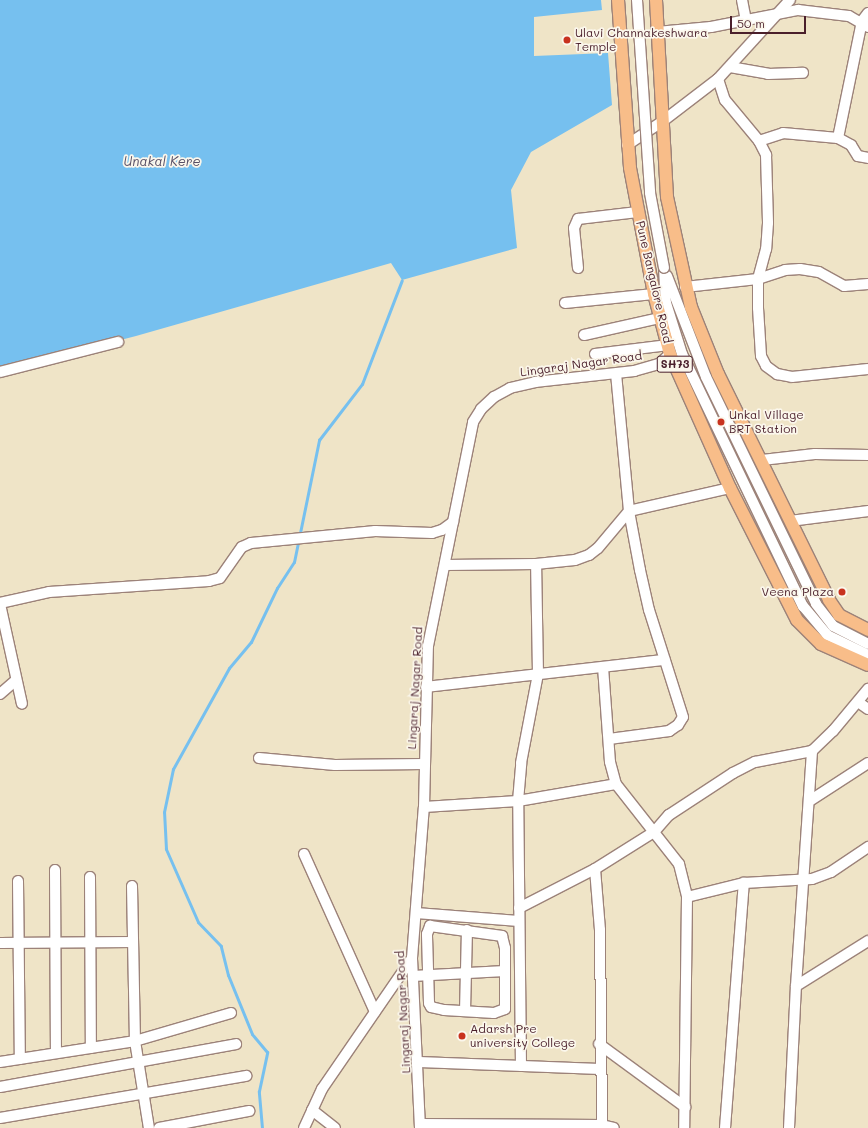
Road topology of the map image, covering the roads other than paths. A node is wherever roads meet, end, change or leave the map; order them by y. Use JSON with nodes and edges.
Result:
{"nodes":[{"id":1,"x":618,"y":0,"type":"edge"},
{"id":2,"x":637,"y":0,"type":"edge"},
{"id":3,"x":656,"y":0,"type":"edge"},
{"id":4,"x":742,"y":0,"type":"edge"},
{"id":5,"x":790,"y":0,"type":"edge"},
{"id":6,"x":779,"y":13,"type":"junction"},
{"id":7,"x":746,"y":21,"type":"junction"},
{"id":8,"x":866,"y":21,"type":"edge"},
{"id":9,"x":657,"y":32,"type":"junction"},
{"id":10,"x":730,"y":67,"type":"junction"},
{"id":11,"x":802,"y":73,"type":"dead end"},
{"id":12,"x":718,"y":79,"type":"junction"},
{"id":13,"x":663,"y":121,"type":"junction"},
{"id":14,"x":838,"y":138,"type":"junction"},
{"id":15,"x":759,"y":141,"type":"junction"},
{"id":16,"x":627,"y":145,"type":"junction"},
{"id":17,"x":868,"y":158,"type":"edge"},
{"id":18,"x":638,"y":212,"type":"junction"},
{"id":19,"x":578,"y":268,"type":"dead end"},
{"id":20,"x":664,"y":268,"type":"junction"},
{"id":21,"x":758,"y":279,"type":"junction"},
{"id":22,"x":868,"y":284,"type":"edge"},
{"id":23,"x":685,"y":287,"type":"junction"},
{"id":24,"x":654,"y":294,"type":"junction"},
{"id":25,"x":565,"y":303,"type":"dead end"},
{"id":26,"x":660,"y":318,"type":"junction"},
{"id":27,"x":584,"y":335,"type":"dead end"},
{"id":28,"x":118,"y":342,"type":"dead end"},
{"id":29,"x":669,"y":350,"type":"junction"},
{"id":30,"x":595,"y":354,"type":"dead end"},
{"id":31,"x":868,"y":369,"type":"edge"},
{"id":32,"x":0,"y":372,"type":"edge"},
{"id":33,"x":616,"y":374,"type":"junction"},
{"id":34,"x":868,"y":455,"type":"edge"},
{"id":35,"x":762,"y":460,"type":"junction"},
{"id":36,"x":730,"y":488,"type":"junction"},
{"id":37,"x":868,"y":510,"type":"edge"},
{"id":38,"x":630,"y":512,"type":"junction"},
{"id":39,"x":790,"y":521,"type":"junction"},
{"id":40,"x":453,"y":522,"type":"junction"},
{"id":41,"x":536,"y":564,"type":"junction"},
{"id":42,"x":445,"y":565,"type":"junction"},
{"id":43,"x":0,"y":603,"type":"edge"},
{"id":44,"x":868,"y":630,"type":"edge"},
{"id":45,"x":868,"y":644,"type":"edge"},
{"id":46,"x":5,"y":649,"type":"edge"},
{"id":47,"x":868,"y":655,"type":"edge"},
{"id":48,"x":664,"y":660,"type":"junction"},
{"id":49,"x":868,"y":665,"type":"edge"},
{"id":50,"x":603,"y":668,"type":"junction"},
{"id":51,"x":538,"y":674,"type":"junction"},
{"id":52,"x":16,"y":680,"type":"junction"},
{"id":53,"x":426,"y":687,"type":"junction"},
{"id":54,"x":868,"y":689,"type":"edge"},
{"id":55,"x":0,"y":694,"type":"edge"},
{"id":56,"x":858,"y":702,"type":"junction"},
{"id":57,"x":22,"y":704,"type":"dead end"},
{"id":58,"x":868,"y":709,"type":"edge"},
{"id":59,"x":609,"y":740,"type":"junction"},
{"id":60,"x":812,"y":751,"type":"junction"},
{"id":61,"x":259,"y":758,"type":"dead end"},
{"id":62,"x":868,"y":763,"type":"edge"},
{"id":63,"x":424,"y":764,"type":"junction"},
{"id":64,"x":616,"y":784,"type":"junction"},
{"id":65,"x":811,"y":800,"type":"junction"},
{"id":66,"x":518,"y":801,"type":"junction"},
{"id":67,"x":424,"y":807,"type":"junction"},
{"id":68,"x":654,"y":832,"type":"junction"},
{"id":69,"x":868,"y":847,"type":"edge"},
{"id":70,"x":304,"y":854,"type":"dead end"},
{"id":71,"x":595,"y":869,"type":"junction"},
{"id":72,"x":55,"y":870,"type":"dead end"},
{"id":73,"x":90,"y":877,"type":"dead end"},
{"id":74,"x":805,"y":880,"type":"junction"},
{"id":75,"x":18,"y":881,"type":"dead end"},
{"id":76,"x":744,"y":883,"type":"junction"},
{"id":77,"x":132,"y":886,"type":"dead end"},
{"id":78,"x":687,"y":897,"type":"junction"},
{"id":79,"x":519,"y":908,"type":"junction"},
{"id":80,"x":416,"y":913,"type":"junction"},
{"id":81,"x":519,"y":921,"type":"junction"},
{"id":82,"x":467,"y":930,"type":"junction"},
{"id":83,"x":868,"y":941,"type":"edge"},
{"id":84,"x":55,"y":942,"type":"junction"},
{"id":85,"x":90,"y":942,"type":"junction"},
{"id":86,"x":133,"y":942,"type":"junction"},
{"id":87,"x":0,"y":943,"type":"edge"},
{"id":88,"x":18,"y":943,"type":"junction"},
{"id":89,"x":412,"y":958,"type":"junction"},
{"id":90,"x":505,"y":971,"type":"junction"},
{"id":91,"x":466,"y":972,"type":"junction"},
{"id":92,"x":428,"y":974,"type":"junction"},
{"id":93,"x":413,"y":976,"type":"junction"},
{"id":94,"x":796,"y":986,"type":"junction"},
{"id":95,"x":465,"y":1011,"type":"junction"},
{"id":96,"x":375,"y":1012,"type":"junction"},
{"id":97,"x":232,"y":1013,"type":"dead end"},
{"id":98,"x":136,"y":1041,"type":"junction"},
{"id":99,"x":236,"y":1044,"type":"dead end"},
{"id":100,"x":600,"y":1044,"type":"junction"},
{"id":101,"x":91,"y":1048,"type":"junction"},
{"id":102,"x":56,"y":1053,"type":"junction"},
{"id":103,"x":20,"y":1059,"type":"junction"},
{"id":104,"x":0,"y":1062,"type":"edge"},
{"id":105,"x":419,"y":1062,"type":"junction"},
{"id":106,"x":138,"y":1063,"type":"junction"},
{"id":107,"x":521,"y":1066,"type":"junction"},
{"id":108,"x":600,"y":1069,"type":"junction"},
{"id":109,"x":246,"y":1076,"type":"dead end"},
{"id":110,"x":0,"y":1087,"type":"edge"},
{"id":111,"x":143,"y":1093,"type":"junction"},
{"id":112,"x":685,"y":1107,"type":"junction"},
{"id":113,"x":312,"y":1110,"type":"junction"},
{"id":114,"x":249,"y":1111,"type":"dead end"},
{"id":115,"x":0,"y":1118,"type":"edge"},
{"id":116,"x":420,"y":1126,"type":"edge"},
{"id":117,"x":602,"y":1126,"type":"edge"},
{"id":118,"x":149,"y":1128,"type":"edge"},
{"id":119,"x":159,"y":1128,"type":"edge"},
{"id":120,"x":304,"y":1128,"type":"edge"},
{"id":121,"x":335,"y":1128,"type":"edge"},
{"id":122,"x":614,"y":1128,"type":"edge"},
{"id":123,"x":684,"y":1128,"type":"edge"},
{"id":124,"x":725,"y":1128,"type":"edge"},
{"id":125,"x":789,"y":1128,"type":"edge"}],
"edges":[{"from":1,"to":16,"type":"main road","name":"Pune Bangalore Road","number":"SH73"},
{"from":2,"to":20,"type":"street","bridge":true},
{"from":3,"to":9,"type":"main road","number":"SH73"},
{"from":4,"to":7,"type":"street"},
{"from":5,"to":6,"type":"street"},
{"from":6,"to":7,"type":"street"},
{"from":6,"to":8,"type":"street"},
{"from":6,"to":10,"type":"street"},
{"from":7,"to":9,"type":"street"},
{"from":8,"to":14,"type":"street"},
{"from":9,"to":13,"type":"main road","number":"SH73"},
{"from":10,"to":11,"type":"street"},
{"from":10,"to":12,"type":"street"},
{"from":12,"to":13,"type":"street"},
{"from":12,"to":15,"type":"street"},
{"from":13,"to":16,"type":"street"},
{"from":13,"to":23,"type":"main road","number":"SH73"},
{"from":14,"to":15,"type":"street"},
{"from":14,"to":17,"type":"street"},
{"from":15,"to":21,"type":"street"},
{"from":16,"to":18,"type":"main road","name":"Pune Bangalore Road","number":"SH73"},
{"from":18,"to":19,"type":"street"},
{"from":18,"to":24,"type":"main road","name":"Pune Bangalore Road","number":"SH73"},
{"from":20,"to":45,"type":"street"},
{"from":20,"to":47,"type":"street"},
{"from":21,"to":22,"type":"street"},
{"from":21,"to":23,"type":"street"},
{"from":21,"to":31,"type":"street"},
{"from":23,"to":35,"type":"main road","number":"SH73"},
{"from":24,"to":25,"type":"street"},
{"from":24,"to":26,"type":"main road","name":"Pune Bangalore Road","number":"SH73"},
{"from":26,"to":27,"type":"street"},
{"from":26,"to":29,"type":"main road","name":"Pune Bangalore Road","number":"SH73"},
{"from":28,"to":32,"type":"street"},
{"from":29,"to":30,"type":"street"},
{"from":29,"to":33,"type":"street","name":"Lingaraj Nagar Road"},
{"from":29,"to":36,"type":"main road","name":"Pune Bangalore Road","number":"SH73"},
{"from":33,"to":38,"type":"street"},
{"from":33,"to":40,"type":"street","name":"Lingaraj Nagar Road"},
{"from":34,"to":35,"type":"street"},
{"from":35,"to":39,"type":"main road","number":"SH73"},
{"from":36,"to":38,"type":"street"},
{"from":36,"to":49,"type":"main road","name":"Pune Bangalore Road","number":"SH73"},
{"from":37,"to":39,"type":"street"},
{"from":38,"to":41,"type":"street"},
{"from":38,"to":48,"type":"street"},
{"from":39,"to":44,"type":"main road","number":"SH73"},
{"from":40,"to":42,"type":"street","name":"Lingaraj Nagar Road"},
{"from":40,"to":43,"type":"street"},
{"from":41,"to":42,"type":"street"},
{"from":41,"to":51,"type":"street"},
{"from":42,"to":53,"type":"street","name":"Lingaraj Nagar Road"},
{"from":43,"to":46,"type":"street"},
{"from":46,"to":52,"type":"street"},
{"from":48,"to":50,"type":"street"},
{"from":48,"to":59,"type":"street"},
{"from":50,"to":51,"type":"street"},
{"from":50,"to":59,"type":"street"},
{"from":51,"to":53,"type":"street"},
{"from":51,"to":66,"type":"street"},
{"from":52,"to":55,"type":"street"},
{"from":52,"to":57,"type":"street"},
{"from":53,"to":63,"type":"street","name":"Lingaraj Nagar Road"},
{"from":54,"to":56,"type":"street"},
{"from":56,"to":58,"type":"street"},
{"from":56,"to":60,"type":"street"},
{"from":59,"to":64,"type":"street"},
{"from":60,"to":65,"type":"street"},
{"from":60,"to":68,"type":"street"},
{"from":61,"to":63,"type":"street"},
{"from":62,"to":65,"type":"street"},
{"from":63,"to":67,"type":"street","name":"Lingaraj Nagar Road"},
{"from":64,"to":66,"type":"street"},
{"from":64,"to":68,"type":"street"},
{"from":65,"to":74,"type":"street"},
{"from":66,"to":67,"type":"street"},
{"from":66,"to":79,"type":"street"},
{"from":67,"to":80,"type":"street","name":"Lingaraj Nagar Road"},
{"from":68,"to":71,"type":"street"},
{"from":68,"to":78,"type":"street"},
{"from":69,"to":74,"type":"street"},
{"from":70,"to":96,"type":"street"},
{"from":71,"to":79,"type":"street"},
{"from":71,"to":100,"type":"street"},
{"from":72,"to":84,"type":"street"},
{"from":73,"to":85,"type":"street"},
{"from":74,"to":76,"type":"street"},
{"from":74,"to":94,"type":"street"},
{"from":75,"to":88,"type":"street"},
{"from":76,"to":78,"type":"street"},
{"from":76,"to":124,"type":"street"},
{"from":77,"to":86,"type":"street"},
{"from":78,"to":112,"type":"street"},
{"from":79,"to":81,"type":"street"},
{"from":80,"to":81,"type":"street"},
{"from":80,"to":89,"type":"street","name":"Lingaraj Nagar Road"},
{"from":81,"to":107,"type":"street"},
{"from":82,"to":90,"type":"street"},
{"from":82,"to":91,"type":"street"},
{"from":82,"to":92,"type":"street"},
{"from":83,"to":94,"type":"street"},
{"from":84,"to":85,"type":"street"},
{"from":84,"to":88,"type":"street"},
{"from":84,"to":102,"type":"street"},
{"from":85,"to":86,"type":"street"},
{"from":85,"to":101,"type":"street"},
{"from":86,"to":98,"type":"street"},
{"from":87,"to":88,"type":"street"},
{"from":88,"to":103,"type":"street"},
{"from":89,"to":93,"type":"street","name":"Lingaraj Nagar Road"},
{"from":89,"to":96,"type":"street"},
{"from":90,"to":91,"type":"street"},
{"from":90,"to":95,"type":"street"},
{"from":91,"to":92,"type":"street"},
{"from":91,"to":95,"type":"street"},
{"from":92,"to":93,"type":"street"},
{"from":92,"to":95,"type":"street"},
{"from":93,"to":105,"type":"street","name":"Lingaraj Nagar Road"},
{"from":94,"to":125,"type":"street"},
{"from":96,"to":113,"type":"street"},
{"from":97,"to":98,"type":"street"},
{"from":98,"to":101,"type":"street"},
{"from":98,"to":106,"type":"street"},
{"from":99,"to":106,"type":"street"},
{"from":100,"to":108,"type":"street"},
{"from":100,"to":112,"type":"street"},
{"from":101,"to":102,"type":"street"},
{"from":102,"to":103,"type":"street"},
{"from":103,"to":104,"type":"street"},
{"from":105,"to":107,"type":"street"},
{"from":105,"to":116,"type":"street","name":"Lingaraj Nagar Road"},
{"from":106,"to":110,"type":"street"},
{"from":106,"to":111,"type":"street"},
{"from":107,"to":108,"type":"street"},
{"from":108,"to":117,"type":"street"},
{"from":109,"to":111,"type":"street"},
{"from":111,"to":115,"type":"street"},
{"from":111,"to":118,"type":"street"},
{"from":112,"to":123,"type":"street"},
{"from":113,"to":120,"type":"street"},
{"from":113,"to":121,"type":"street"},
{"from":114,"to":119,"type":"street"},
{"from":116,"to":117,"type":"street"},
{"from":117,"to":122,"type":"street"}]}
